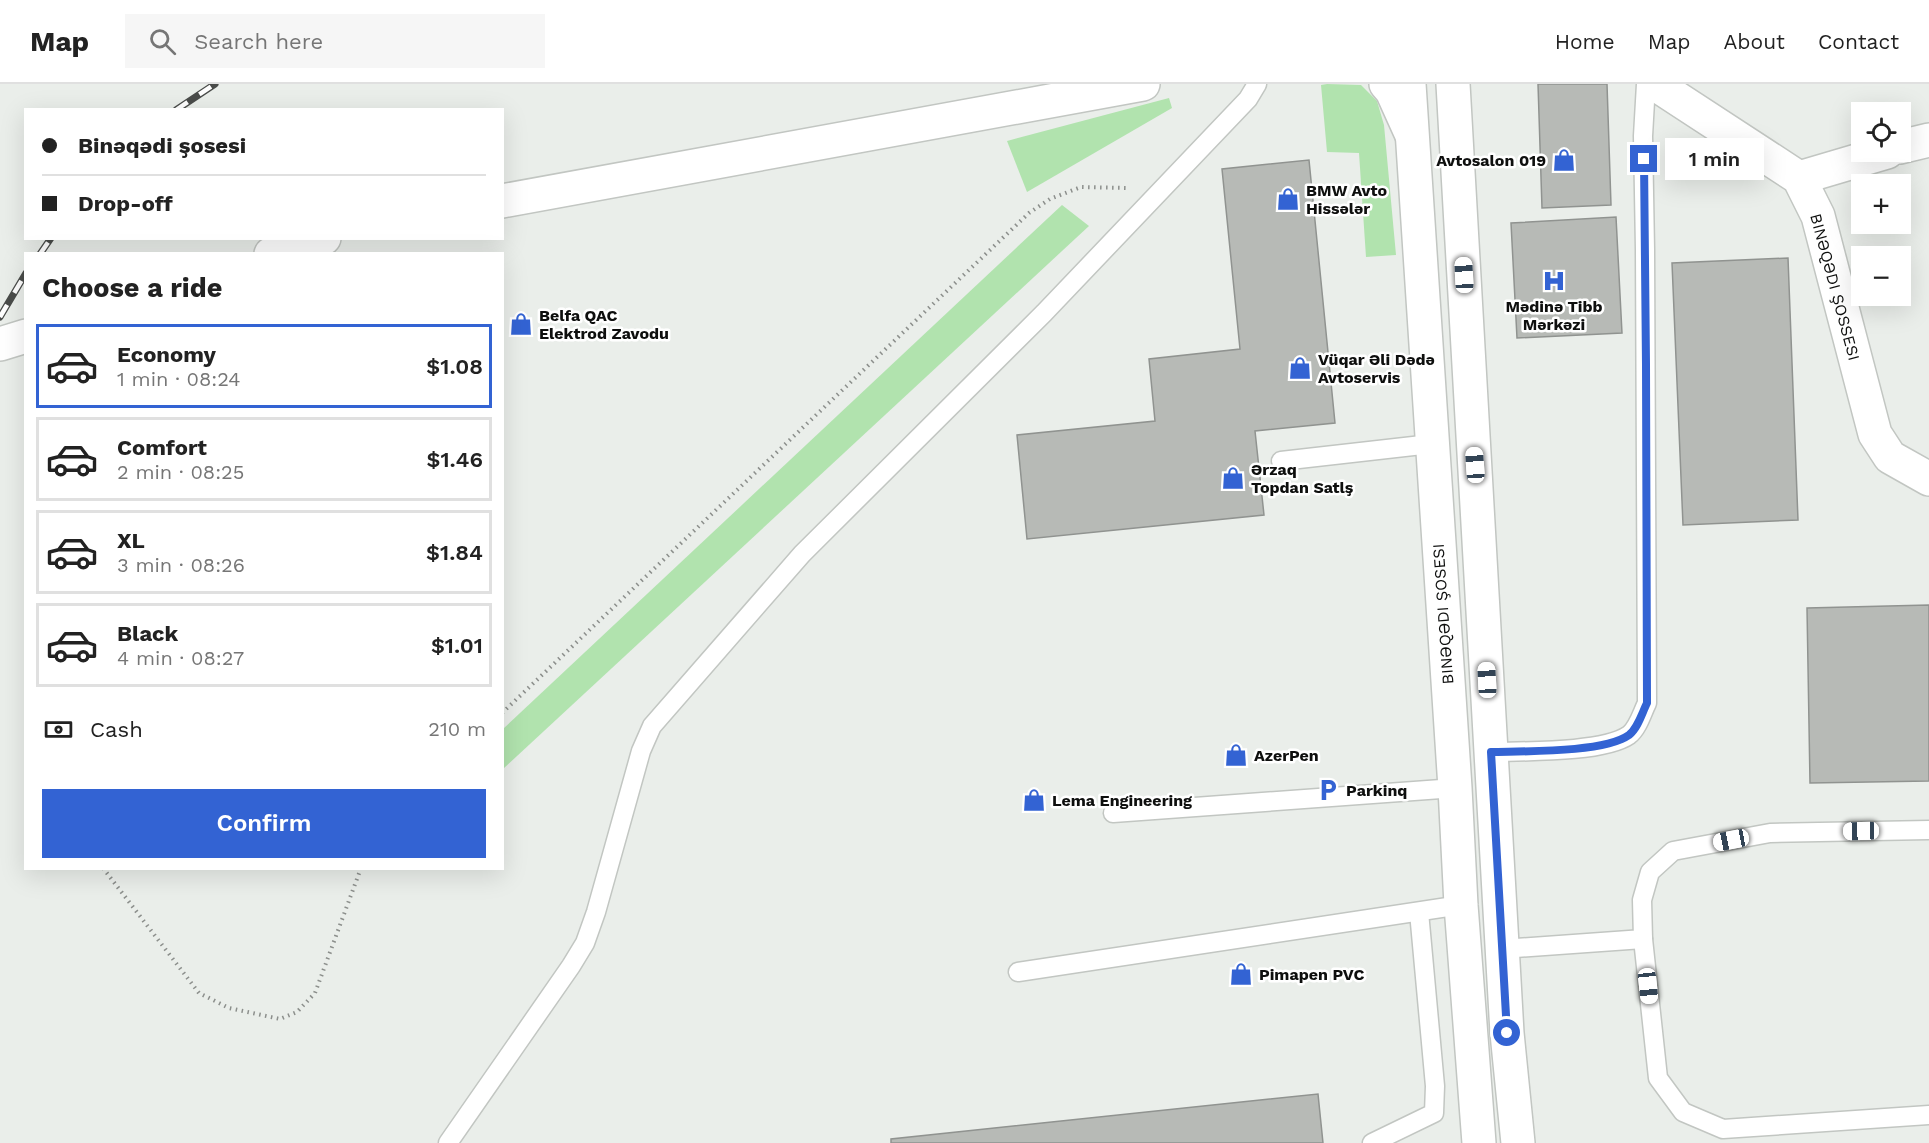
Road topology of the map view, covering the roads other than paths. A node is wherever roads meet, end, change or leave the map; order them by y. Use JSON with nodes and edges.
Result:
{"nodes":[{"id":1,"x":1143,"y":84,"type":"edge"},
{"id":2,"x":1257,"y":84,"type":"edge"},
{"id":3,"x":1386,"y":84,"type":"edge"},
{"id":4,"x":1409,"y":84,"type":"edge"},
{"id":5,"x":1453,"y":84,"type":"edge"},
{"id":6,"x":1646,"y":84,"type":"edge"},
{"id":7,"x":1655,"y":84,"type":"edge"},
{"id":8,"x":1412,"y":134,"type":"junction"},
{"id":9,"x":1929,"y":140,"type":"edge"},
{"id":10,"x":1911,"y":144,"type":"edge"},
{"id":11,"x":1853,"y":162,"type":"edge"},
{"id":12,"x":1799,"y":178,"type":"junction"},
{"id":13,"x":504,"y":201,"type":"edge"},
{"id":14,"x":317,"y":240,"type":"edge"},
{"id":15,"x":278,"y":252,"type":"edge"},
{"id":16,"x":24,"y":337,"type":"edge"},
{"id":17,"x":0,"y":344,"type":"edge"},
{"id":18,"x":1431,"y":444,"type":"junction"},
{"id":19,"x":1281,"y":460,"type":"dead end"},
{"id":20,"x":1929,"y":479,"type":"edge"},
{"id":21,"x":1491,"y":752,"type":"junction"},
{"id":22,"x":1455,"y":788,"type":"junction"},
{"id":23,"x":1113,"y":813,"type":"dead end"},
{"id":24,"x":1929,"y":830,"type":"edge"},
{"id":25,"x":1461,"y":905,"type":"junction"},
{"id":26,"x":1419,"y":912,"type":"junction"},
{"id":27,"x":1643,"y":939,"type":"junction"},
{"id":28,"x":1502,"y":949,"type":"junction"},
{"id":29,"x":1018,"y":972,"type":"dead end"},
{"id":30,"x":1929,"y":1115,"type":"edge"},
{"id":31,"x":448,"y":1143,"type":"edge"},
{"id":32,"x":1372,"y":1143,"type":"edge"},
{"id":33,"x":1479,"y":1143,"type":"edge"},
{"id":34,"x":1518,"y":1143,"type":"edge"}],
"edges":[{"from":1,"to":13,"type":"main road"},
{"from":2,"to":31,"type":"lane"},
{"from":3,"to":8,"type":"main road"},
{"from":4,"to":8,"type":"main road","name":"BINƏQƏDI ŞOSESI"},
{"from":5,"to":21,"type":"main road"},
{"from":6,"to":21,"type":"lane"},
{"from":7,"to":12,"type":"main road"},
{"from":8,"to":18,"type":"main road","name":"BINƏQƏDI ŞOSESI"},
{"from":9,"to":10,"type":"main road"},
{"from":11,"to":12,"type":"main road"},
{"from":12,"to":20,"type":"main road","name":"BINƏQƏDI ŞOSSESI"},
{"from":14,"to":15,"type":"main road"},
{"from":16,"to":17,"type":"main road"},
{"from":18,"to":19,"type":"lane"},
{"from":18,"to":22,"type":"main road","name":"BINƏQƏDI ŞOSESI"},
{"from":21,"to":28,"type":"main road"},
{"from":22,"to":23,"type":"lane"},
{"from":22,"to":25,"type":"main road","name":"BINƏQƏDI ŞOSESI"},
{"from":24,"to":27,"type":"lane"},
{"from":25,"to":26,"type":"lane"},
{"from":25,"to":33,"type":"main road","name":"BINƏQƏDI ŞOSESI"},
{"from":26,"to":29,"type":"lane"},
{"from":26,"to":32,"type":"lane"},
{"from":27,"to":28,"type":"lane"},
{"from":27,"to":30,"type":"lane"},
{"from":28,"to":34,"type":"main road"}]}
